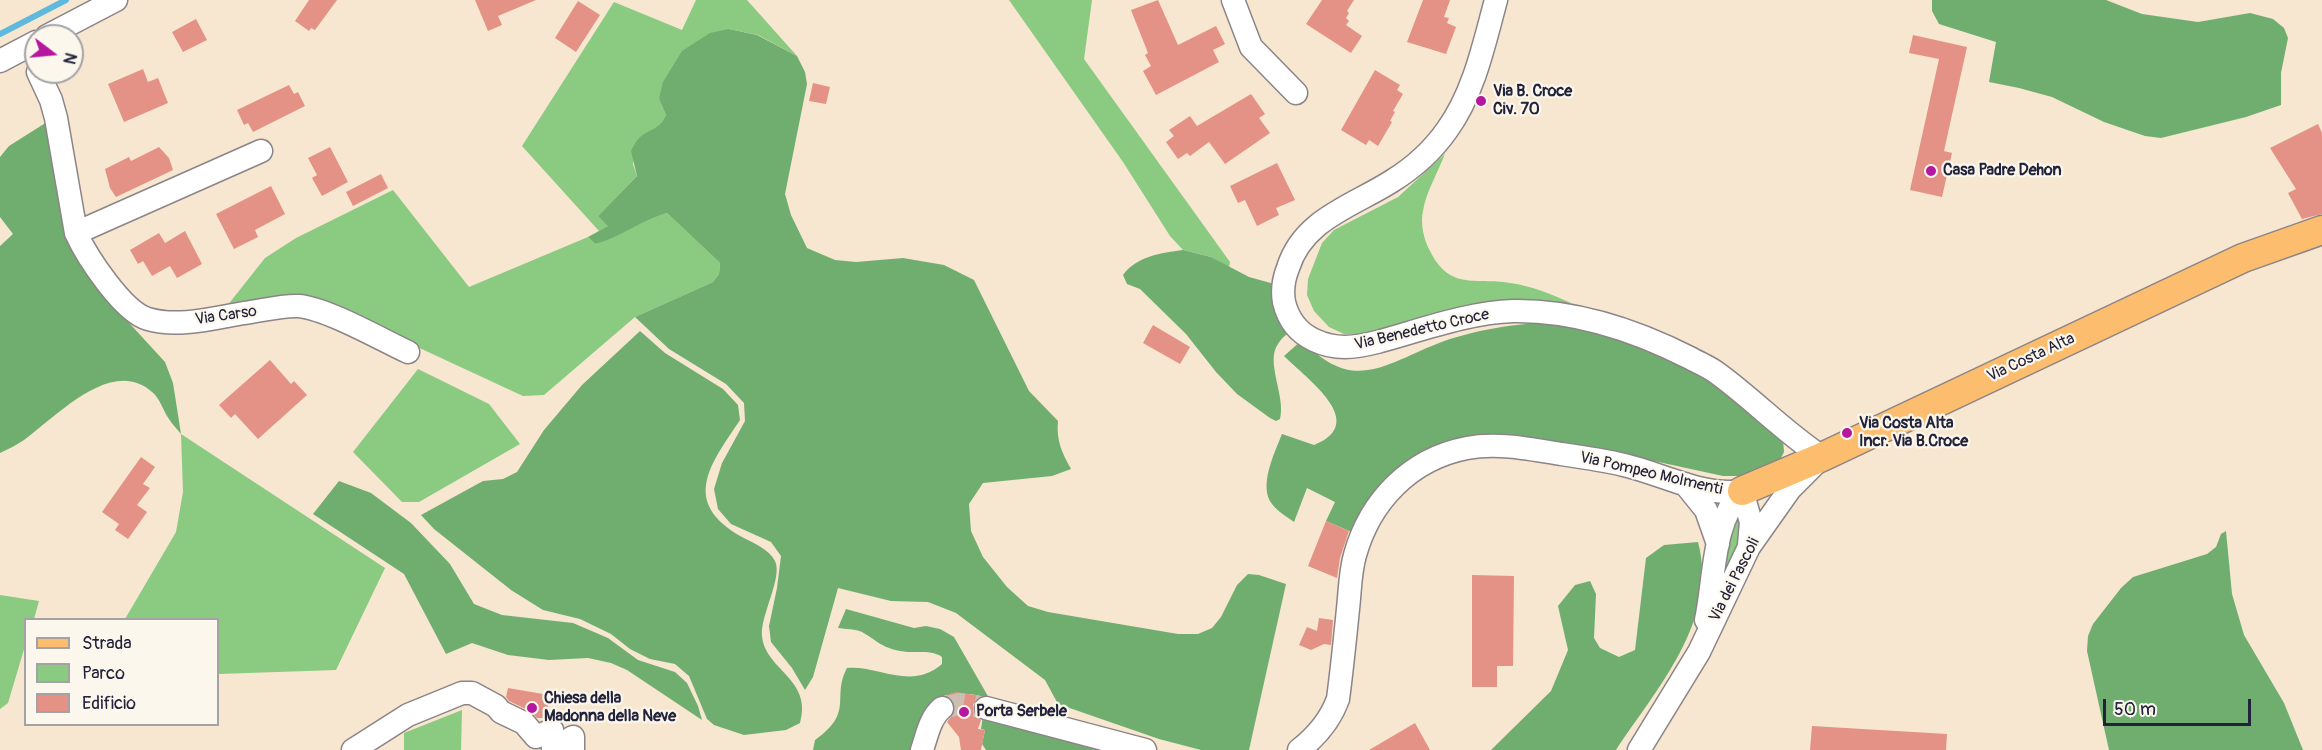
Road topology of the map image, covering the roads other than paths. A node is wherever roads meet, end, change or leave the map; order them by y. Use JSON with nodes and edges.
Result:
{"nodes":[{"id":1,"x":116,"y":0,"type":"edge"},
{"id":2,"x":1233,"y":0,"type":"edge"},
{"id":3,"x":1496,"y":0,"type":"edge"},
{"id":4,"x":70,"y":24,"type":"edge"},
{"id":5,"x":24,"y":54,"type":"edge"},
{"id":6,"x":0,"y":61,"type":"edge"},
{"id":7,"x":44,"y":84,"type":"edge"},
{"id":8,"x":1296,"y":93,"type":"dead end"},
{"id":9,"x":261,"y":151,"type":"dead end"},
{"id":10,"x":2322,"y":230,"type":"edge"},
{"id":11,"x":76,"y":233,"type":"junction"},
{"id":12,"x":408,"y":352,"type":"dead end"},
{"id":13,"x":1822,"y":457,"type":"junction"},
{"id":14,"x":1685,"y":484,"type":"junction"},
{"id":15,"x":1742,"y":491,"type":"junction"},
{"id":16,"x":1718,"y":544,"type":"junction"},
{"id":17,"x":1749,"y":547,"type":"junction"},
{"id":18,"x":1699,"y":652,"type":"junction"},
{"id":19,"x":942,"y":708,"type":"dead end"},
{"id":20,"x":986,"y":708,"type":"tunnel mouth"},
{"id":21,"x":353,"y":750,"type":"edge"},
{"id":22,"x":573,"y":750,"type":"edge"},
{"id":23,"x":922,"y":750,"type":"edge"},
{"id":24,"x":1144,"y":750,"type":"edge"},
{"id":25,"x":1299,"y":750,"type":"edge"},
{"id":26,"x":1639,"y":750,"type":"edge"}],
"edges":[{"from":1,"to":4,"type":"street"},
{"from":2,"to":8,"type":"street"},
{"from":3,"to":13,"type":"street","name":"Via Benedetto Croce"},
{"from":5,"to":6,"type":"street"},
{"from":7,"to":11,"type":"street","name":"Via Carso"},
{"from":9,"to":11,"type":"street"},
{"from":10,"to":13,"type":"main road","name":"Via Costa Alta"},
{"from":11,"to":12,"type":"street","name":"Via Carso"},
{"from":13,"to":15,"type":"main road","name":"Via Costa Alta"},
{"from":13,"to":17,"type":"street","name":"Via dei Pascoli"},
{"from":14,"to":15,"type":"street","name":"Via Pompeo Molmenti"},
{"from":14,"to":16,"type":"street","name":"Via dei Pascoli"},
{"from":14,"to":25,"type":"street","name":"Via Pompeo Molmenti"},
{"from":15,"to":16,"type":"street","name":"Via dei Pascoli"},
{"from":15,"to":17,"type":"street"},
{"from":16,"to":18,"type":"street","name":"Via dei Pascoli"},
{"from":17,"to":18,"type":"street","name":"Via dei Pascoli"},
{"from":18,"to":26,"type":"street","name":"Via dei Pascoli"},
{"from":19,"to":23,"type":"street"},
{"from":20,"to":24,"type":"street"},
{"from":21,"to":22,"type":"street"}]}
